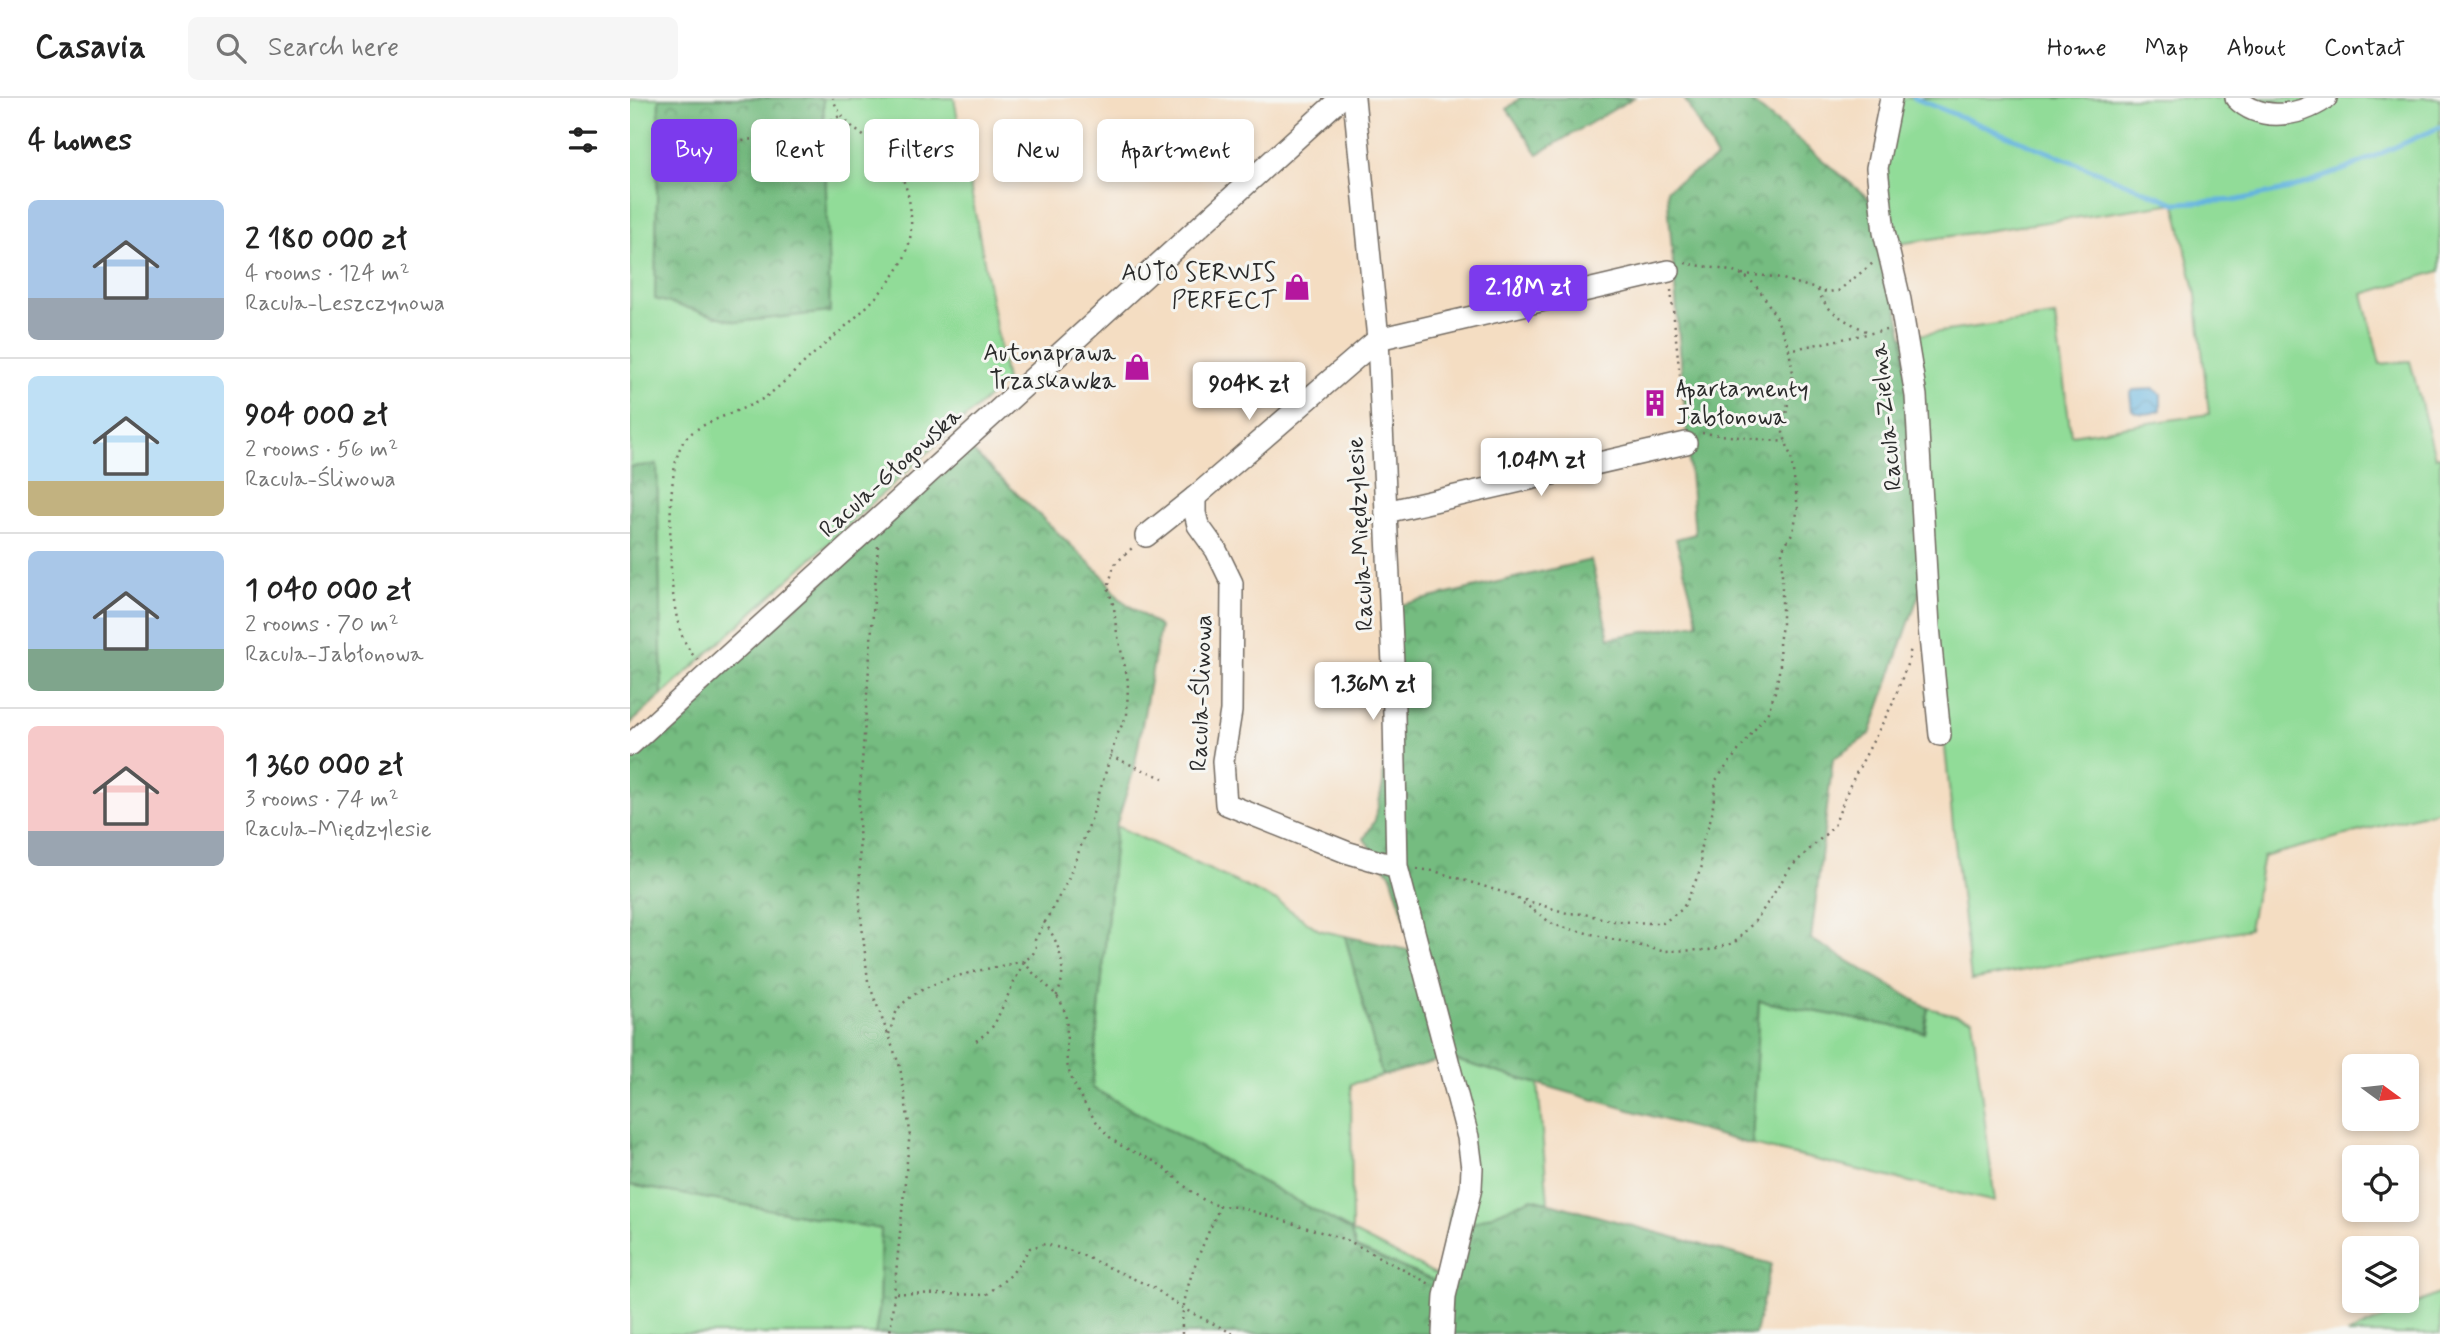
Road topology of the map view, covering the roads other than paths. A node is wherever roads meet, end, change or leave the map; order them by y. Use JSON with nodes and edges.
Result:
{"nodes":[{"id":1,"x":1341,"y":98,"type":"edge"},
{"id":2,"x":1354,"y":98,"type":"edge"},
{"id":3,"x":1891,"y":98,"type":"edge"},
{"id":4,"x":2236,"y":98,"type":"edge"},
{"id":5,"x":2326,"y":98,"type":"edge"},
{"id":6,"x":1669,"y":271,"type":"road end"},
{"id":7,"x":1378,"y":339,"type":"junction"},
{"id":8,"x":1686,"y":439,"type":"road end"},
{"id":9,"x":1195,"y":497,"type":"junction"},
{"id":10,"x":1386,"y":512,"type":"junction"},
{"id":11,"x":1146,"y":536,"type":"road end"},
{"id":12,"x":1940,"y":734,"type":"dead end"},
{"id":13,"x":630,"y":745,"type":"edge"},
{"id":14,"x":1396,"y":867,"type":"junction"},
{"id":15,"x":1443,"y":1334,"type":"edge"}],
"edges":[{"from":1,"to":13,"type":"street","name":"Racula-Głogowska"},
{"from":2,"to":7,"type":"street","name":"Racula-Międzylesie"},
{"from":3,"to":12,"type":"street","name":"Racula-Zielna"},
{"from":4,"to":5,"type":"street"},
{"from":6,"to":7,"type":"street"},
{"from":7,"to":9,"type":"street"},
{"from":7,"to":10,"type":"street","name":"Racula-Międzylesie"},
{"from":8,"to":10,"type":"street"},
{"from":9,"to":11,"type":"street"},
{"from":9,"to":14,"type":"street","name":"Racula-Śliwowa"},
{"from":10,"to":14,"type":"street","name":"Racula-Międzylesie"},
{"from":14,"to":15,"type":"street","name":"Racula-Międzylesie"}]}
